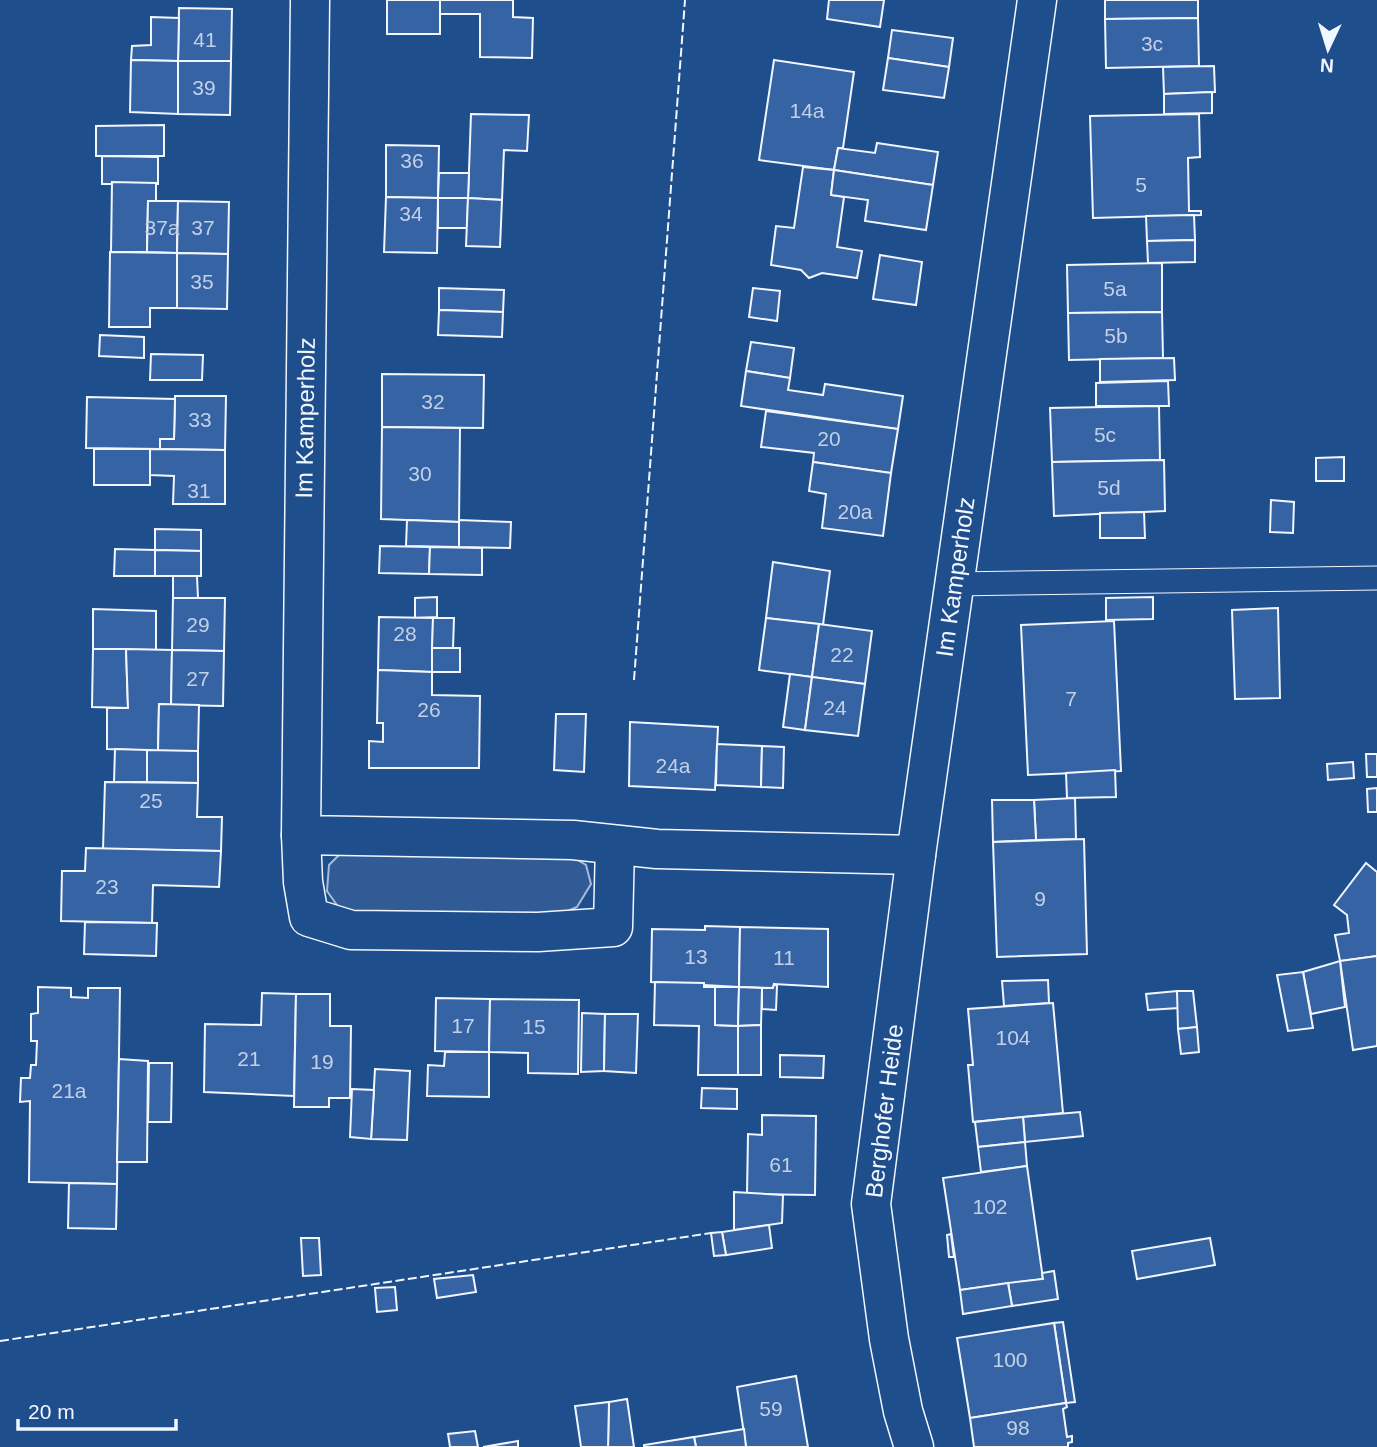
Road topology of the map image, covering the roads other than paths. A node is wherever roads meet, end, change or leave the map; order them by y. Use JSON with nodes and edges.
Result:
{"nodes":[{"id":1,"x":310,"y":0,"type":"edge"},
{"id":2,"x":1037,"y":0,"type":"edge"},
{"id":3,"x":1377,"y":578,"type":"edge"},
{"id":4,"x":954,"y":584,"type":"junction"},
{"id":5,"x":302,"y":835,"type":"junction"},
{"id":6,"x":615,"y":845,"type":"junction"},
{"id":7,"x":916,"y":855,"type":"junction"},
{"id":8,"x":914,"y":1447,"type":"edge"}],
"edges":[{"from":1,"to":5,"type":"street","name":"Im Kamperholz"},
{"from":2,"to":4,"type":"street","name":"Im Kamperholz"},
{"from":3,"to":4,"type":"lane"},
{"from":4,"to":7,"type":"street","name":"Im Kamperholz"},
{"from":5,"to":6,"type":"street"},
{"from":5,"to":6,"type":"street","name":"Im Kamperholz"},
{"from":6,"to":7,"type":"street"},
{"from":7,"to":8,"type":"street","name":"Berghofer Heide"}]}
